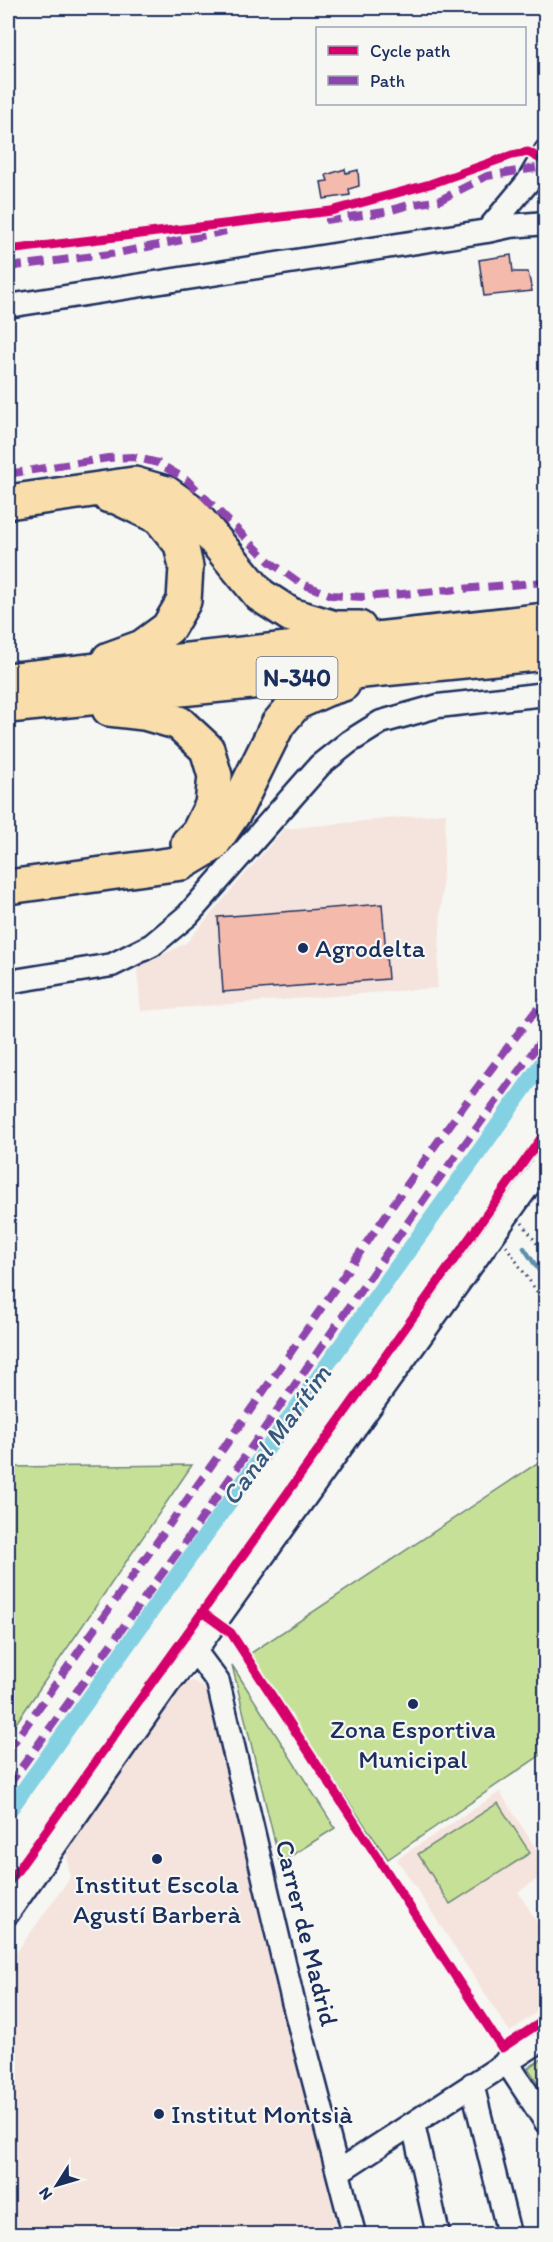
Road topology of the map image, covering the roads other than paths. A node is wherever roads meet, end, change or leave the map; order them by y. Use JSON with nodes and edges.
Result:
{"nodes":[{"id":1,"x":546,"y":151,"type":"edge"},
{"id":2,"x":528,"y":182,"type":"junction"},
{"id":3,"x":546,"y":217,"type":"edge"},
{"id":4,"x":546,"y":223,"type":"edge"},
{"id":5,"x":487,"y":231,"type":"junction"},
{"id":6,"x":8,"y":306,"type":"edge"},
{"id":7,"x":77,"y":492,"type":"junction"},
{"id":8,"x":8,"y":502,"type":"edge"},
{"id":9,"x":546,"y":620,"type":"edge"},
{"id":10,"x":472,"y":628,"type":"junction"},
{"id":11,"x":546,"y":653,"type":"edge"},
{"id":12,"x":398,"y":669,"type":"junction"},
{"id":13,"x":73,"y":673,"type":"junction"},
{"id":14,"x":8,"y":680,"type":"edge"},
{"id":15,"x":546,"y":694,"type":"edge"},
{"id":16,"x":48,"y":701,"type":"junction"},
{"id":17,"x":8,"y":705,"type":"edge"},
{"id":18,"x":140,"y":868,"type":"junction"},
{"id":19,"x":8,"y":887,"type":"edge"},
{"id":20,"x":8,"y":982,"type":"edge"},
{"id":21,"x":546,"y":1161,"type":"edge"},
{"id":22,"x":195,"y":1651,"type":"junction"},
{"id":23,"x":8,"y":1913,"type":"edge"},
{"id":24,"x":546,"y":2037,"type":"edge"},
{"id":25,"x":506,"y":2061,"type":"junction"},
{"id":26,"x":472,"y":2084,"type":"junction"},
{"id":27,"x":546,"y":2122,"type":"edge"},
{"id":28,"x":413,"y":2124,"type":"junction"},
{"id":29,"x":338,"y":2172,"type":"junction"},
{"id":30,"x":354,"y":2235,"type":"edge"},
{"id":31,"x":438,"y":2235,"type":"edge"},
{"id":32,"x":509,"y":2235,"type":"edge"}],
"edges":[{"from":1,"to":2,"type":"street"},
{"from":2,"to":3,"type":"street"},
{"from":2,"to":5,"type":"street"},
{"from":4,"to":5,"type":"street"},
{"from":5,"to":6,"type":"street"},
{"from":7,"to":8,"type":"highway"},
{"from":7,"to":10,"type":"highway"},
{"from":7,"to":13,"type":"highway"},
{"from":9,"to":10,"type":"highway","number":"N-340"},
{"from":10,"to":13,"type":"highway","number":"N-340"},
{"from":11,"to":12,"type":"highway","number":"N-340"},
{"from":12,"to":16,"type":"highway","number":"N-340"},
{"from":12,"to":18,"type":"highway"},
{"from":13,"to":14,"type":"highway","number":"N-340"},
{"from":15,"to":20,"type":"street"},
{"from":16,"to":17,"type":"highway","number":"N-340"},
{"from":16,"to":18,"type":"highway"},
{"from":18,"to":19,"type":"highway"},
{"from":21,"to":22,"type":"street"},
{"from":22,"to":23,"type":"street"},
{"from":22,"to":29,"type":"street","name":"Carrer de Madrid"},
{"from":24,"to":25,"type":"street"},
{"from":25,"to":26,"type":"street"},
{"from":25,"to":27,"type":"street"},
{"from":26,"to":28,"type":"street"},
{"from":26,"to":32,"type":"street"},
{"from":28,"to":29,"type":"street"},
{"from":28,"to":31,"type":"street"},
{"from":29,"to":30,"type":"street","name":"Carrer de Madrid"}]}
